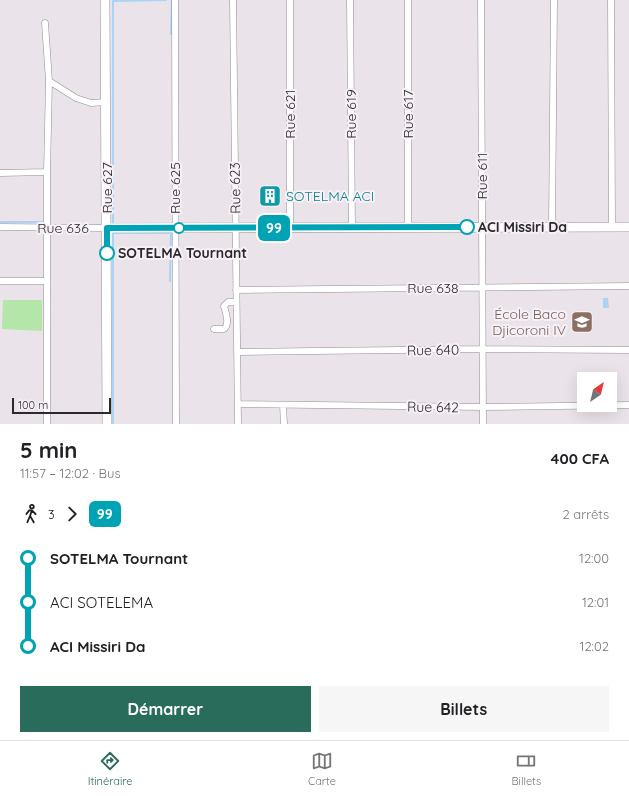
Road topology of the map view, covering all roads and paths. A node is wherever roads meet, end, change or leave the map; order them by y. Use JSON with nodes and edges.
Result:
{"nodes":[{"id":1,"x":105,"y":0,"type":"edge"},
{"id":2,"x":175,"y":0,"type":"edge"},
{"id":3,"x":233,"y":0,"type":"edge"},
{"id":4,"x":290,"y":0,"type":"edge"},
{"id":5,"x":350,"y":0,"type":"edge"},
{"id":6,"x":408,"y":0,"type":"edge"},
{"id":7,"x":481,"y":0,"type":"edge"},
{"id":8,"x":554,"y":0,"type":"edge"},
{"id":9,"x":611,"y":0,"type":"edge"},
{"id":10,"x":46,"y":23,"type":"dead end"},
{"id":11,"x":49,"y":81,"type":"junction"},
{"id":12,"x":106,"y":102,"type":"junction"},
{"id":13,"x":47,"y":172,"type":"junction"},
{"id":14,"x":0,"y":173,"type":"edge"},
{"id":15,"x":352,"y":227,"type":"junction"},
{"id":16,"x":408,"y":227,"type":"junction"},
{"id":17,"x":482,"y":227,"type":"junction"},
{"id":18,"x":552,"y":227,"type":"junction"},
{"id":19,"x":612,"y":227,"type":"junction"},
{"id":20,"x":629,"y":227,"type":"edge"},
{"id":21,"x":0,"y":228,"type":"edge"},
{"id":22,"x":47,"y":228,"type":"junction"},
{"id":23,"x":107,"y":228,"type":"junction"},
{"id":24,"x":176,"y":228,"type":"junction"},
{"id":25,"x":235,"y":228,"type":"junction"},
{"id":26,"x":290,"y":228,"type":"junction"},
{"id":27,"x":0,"y":281,"type":"edge"},
{"id":28,"x":47,"y":281,"type":"junction"},
{"id":29,"x":629,"y":286,"type":"edge"},
{"id":30,"x":482,"y":288,"type":"junction"},
{"id":31,"x":236,"y":290,"type":"junction"},
{"id":32,"x":236,"y":302,"type":"junction"},
{"id":33,"x":214,"y":329,"type":"dead end"},
{"id":34,"x":482,"y":349,"type":"junction"},
{"id":35,"x":629,"y":350,"type":"edge"},
{"id":36,"x":237,"y":352,"type":"junction"},
{"id":37,"x":238,"y":404,"type":"junction"},
{"id":38,"x":283,"y":405,"type":"junction"},
{"id":39,"x":629,"y":405,"type":"edge"},
{"id":40,"x":483,"y":407,"type":"junction"},
{"id":41,"x":47,"y":424,"type":"edge"},
{"id":42,"x":107,"y":424,"type":"edge"},
{"id":43,"x":176,"y":424,"type":"edge"},
{"id":44,"x":238,"y":424,"type":"edge"},
{"id":45,"x":284,"y":424,"type":"edge"},
{"id":46,"x":483,"y":424,"type":"edge"}],
"edges":[{"from":1,"to":12,"type":"street","name":"Rue 627"},
{"from":2,"to":24,"type":"street","name":"Rue 625"},
{"from":3,"to":25,"type":"street","name":"Rue 623"},
{"from":4,"to":26,"type":"street","name":"Rue 621"},
{"from":5,"to":15,"type":"street","name":"Rue 619"},
{"from":6,"to":16,"type":"street","name":"Rue 617"},
{"from":7,"to":17,"type":"street","name":"Rue 611"},
{"from":8,"to":18,"type":"street"},
{"from":9,"to":19,"type":"street"},
{"from":10,"to":11,"type":"street"},
{"from":11,"to":12,"type":"street"},
{"from":11,"to":13,"type":"street"},
{"from":12,"to":23,"type":"street","name":"Rue 627"},
{"from":13,"to":14,"type":"street"},
{"from":13,"to":22,"type":"street"},
{"from":15,"to":16,"type":"street","name":"Rue 636"},
{"from":15,"to":26,"type":"street","name":"Rue 636"},
{"from":16,"to":17,"type":"street","name":"Rue 636"},
{"from":17,"to":18,"type":"street","name":"Rue 636"},
{"from":17,"to":30,"type":"street","name":"Rue 611"},
{"from":18,"to":19,"type":"street","name":"Rue 636"},
{"from":19,"to":20,"type":"street","name":"Rue 636"},
{"from":21,"to":22,"type":"street","name":"Rue 636"},
{"from":22,"to":23,"type":"street","name":"Rue 636"},
{"from":22,"to":28,"type":"street"},
{"from":23,"to":24,"type":"street","name":"Rue 636"},
{"from":23,"to":42,"type":"street","name":"Rue 627"},
{"from":24,"to":25,"type":"street","name":"Rue 636"},
{"from":24,"to":43,"type":"street","name":"Rue 625"},
{"from":25,"to":26,"type":"street","name":"Rue 636"},
{"from":25,"to":31,"type":"street","name":"Rue 623"},
{"from":27,"to":28,"type":"street"},
{"from":28,"to":41,"type":"street"},
{"from":29,"to":30,"type":"street","name":"Rue 638"},
{"from":30,"to":31,"type":"street","name":"Rue 638"},
{"from":30,"to":34,"type":"street","name":"Rue 611"},
{"from":31,"to":32,"type":"street","name":"Rue 623"},
{"from":32,"to":33,"type":"street"},
{"from":32,"to":36,"type":"street","name":"Rue 623"},
{"from":34,"to":35,"type":"street","name":"Rue 640"},
{"from":34,"to":36,"type":"street","name":"Rue 640"},
{"from":34,"to":40,"type":"street","name":"Rue 611"},
{"from":36,"to":37,"type":"street","name":"Rue 623"},
{"from":37,"to":38,"type":"street","name":"Rue 642"},
{"from":37,"to":44,"type":"street","name":"Rue 623"},
{"from":38,"to":40,"type":"street","name":"Rue 642"},
{"from":38,"to":45,"type":"street"},
{"from":39,"to":40,"type":"street","name":"Rue 642"},
{"from":40,"to":46,"type":"street","name":"Rue 611"}]}
